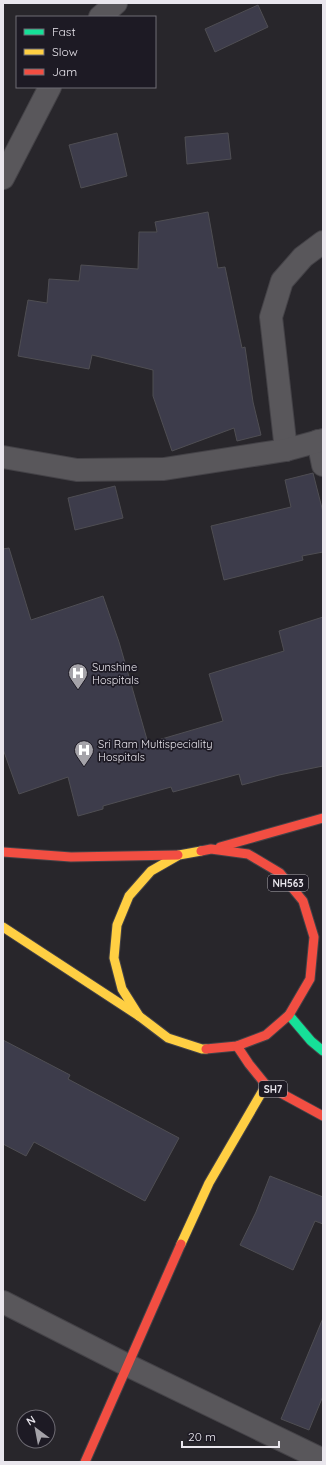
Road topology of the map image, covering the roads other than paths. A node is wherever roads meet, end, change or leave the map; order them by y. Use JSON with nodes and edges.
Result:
{"nodes":[{"id":1,"x":116,"y":3,"type":"edge"},
{"id":2,"x":101,"y":16,"type":"edge"},
{"id":3,"x":49,"y":88,"type":"edge"},
{"id":4,"x":3,"y":178,"type":"edge"},
{"id":5,"x":323,"y":242,"type":"edge"},
{"id":6,"x":320,"y":440,"type":"edge"},
{"id":7,"x":286,"y":450,"type":"junction"},
{"id":8,"x":3,"y":457,"type":"edge"},
{"id":9,"x":323,"y":465,"type":"edge"},
{"id":10,"x":323,"y":818,"type":"edge"},
{"id":11,"x":211,"y":849,"type":"junction"},
{"id":12,"x":3,"y":852,"type":"edge"},
{"id":13,"x":179,"y":855,"type":"junction"},
{"id":14,"x":3,"y":927,"type":"edge"},
{"id":15,"x":320,"y":927,"type":"dead end"},
{"id":16,"x":314,"y":937,"type":"junction"},
{"id":17,"x":290,"y":1015,"type":"junction"},
{"id":18,"x":139,"y":1016,"type":"junction"},
{"id":19,"x":237,"y":1046,"type":"junction"},
{"id":20,"x":323,"y":1051,"type":"edge"},
{"id":21,"x":266,"y":1085,"type":"junction"},
{"id":22,"x":323,"y":1116,"type":"edge"},
{"id":23,"x":3,"y":1302,"type":"edge"},
{"id":24,"x":127,"y":1365,"type":"junction"},
{"id":25,"x":323,"y":1460,"type":"edge"},
{"id":26,"x":85,"y":1462,"type":"edge"}],
"edges":[{"from":1,"to":2,"type":"street"},
{"from":3,"to":4,"type":"street"},
{"from":5,"to":7,"type":"street"},
{"from":6,"to":7,"type":"street"},
{"from":6,"to":9,"type":"street"},
{"from":7,"to":8,"type":"street"},
{"from":10,"to":11,"type":"main road","number":"NH563"},
{"from":11,"to":13,"type":"main road","number":"NH563"},
{"from":11,"to":16,"type":"main road","number":"NH563"},
{"from":12,"to":13,"type":"main road","number":"NH563"},
{"from":13,"to":18,"type":"main road","number":"NH563"},
{"from":14,"to":18,"type":"main road","number":"NH563"},
{"from":15,"to":16,"type":"main road","number":"NH563"},
{"from":16,"to":17,"type":"main road","number":"NH563"},
{"from":17,"to":19,"type":"main road","number":"NH563"},
{"from":17,"to":20,"type":"main road"},
{"from":18,"to":19,"type":"main road","number":"NH563"},
{"from":19,"to":21,"type":"main road","number":"SH7"},
{"from":21,"to":22,"type":"main road","number":"SH7"},
{"from":21,"to":24,"type":"main road"},
{"from":23,"to":24,"type":"street"},
{"from":24,"to":25,"type":"street"},
{"from":24,"to":26,"type":"main road"}]}
